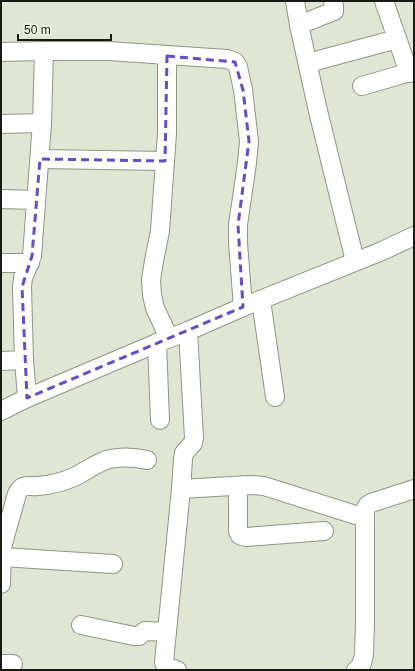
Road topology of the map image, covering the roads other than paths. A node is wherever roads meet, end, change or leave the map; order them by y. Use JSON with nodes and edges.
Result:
{"nodes":[{"id":1,"x":296,"y":1,"type":"edge"},
{"id":2,"x":333,"y":1,"type":"edge"},
{"id":3,"x":384,"y":1,"type":"edge"},
{"id":4,"x":300,"y":25,"type":"junction"},
{"id":5,"x":397,"y":39,"type":"junction"},
{"id":6,"x":44,"y":51,"type":"junction"},
{"id":7,"x":1,"y":52,"type":"edge"},
{"id":8,"x":167,"y":56,"type":"junction"},
{"id":9,"x":308,"y":63,"type":"junction"},
{"id":10,"x":411,"y":72,"type":"edge"},
{"id":11,"x":362,"y":86,"type":"dead end"},
{"id":12,"x":42,"y":123,"type":"junction"},
{"id":13,"x":1,"y":124,"type":"edge"},
{"id":14,"x":40,"y":159,"type":"junction"},
{"id":15,"x":165,"y":161,"type":"junction"},
{"id":16,"x":1,"y":199,"type":"edge"},
{"id":17,"x":36,"y":200,"type":"junction"},
{"id":18,"x":414,"y":236,"type":"edge"},
{"id":19,"x":355,"y":261,"type":"junction"},
{"id":20,"x":30,"y":262,"type":"junction"},
{"id":21,"x":1,"y":263,"type":"edge"},
{"id":22,"x":261,"y":300,"type":"junction"},
{"id":23,"x":243,"y":308,"type":"junction"},
{"id":24,"x":188,"y":331,"type":"junction"},
{"id":25,"x":163,"y":341,"type":"junction"},
{"id":26,"x":24,"y":360,"type":"junction"},
{"id":27,"x":1,"y":361,"type":"edge"},
{"id":28,"x":275,"y":397,"type":"dead end"},
{"id":29,"x":27,"y":398,"type":"junction"},
{"id":30,"x":1,"y":411,"type":"edge"},
{"id":31,"x":160,"y":420,"type":"dead end"},
{"id":32,"x":147,"y":460,"type":"dead end"},
{"id":33,"x":238,"y":486,"type":"junction"},
{"id":34,"x":181,"y":489,"type":"junction"},
{"id":35,"x":414,"y":489,"type":"edge"},
{"id":36,"x":365,"y":518,"type":"junction"},
{"id":37,"x":324,"y":531,"type":"dead end"},
{"id":38,"x":2,"y":551,"type":"edge"},
{"id":39,"x":113,"y":564,"type":"dead end"},
{"id":40,"x":1,"y":584,"type":"edge"},
{"id":41,"x":81,"y":625,"type":"dead end"},
{"id":42,"x":167,"y":632,"type":"junction"},
{"id":43,"x":177,"y":670,"type":"edge"},
{"id":44,"x":356,"y":670,"type":"edge"}],
"edges":[{"from":1,"to":4,"type":"street"},
{"from":2,"to":4,"type":"street"},
{"from":3,"to":5,"type":"street"},
{"from":4,"to":9,"type":"street"},
{"from":5,"to":9,"type":"street"},
{"from":5,"to":10,"type":"street"},
{"from":6,"to":7,"type":"street"},
{"from":6,"to":8,"type":"street"},
{"from":6,"to":12,"type":"street"},
{"from":8,"to":15,"type":"street"},
{"from":8,"to":23,"type":"street"},
{"from":9,"to":19,"type":"street"},
{"from":10,"to":11,"type":"street"},
{"from":12,"to":13,"type":"street"},
{"from":12,"to":14,"type":"street"},
{"from":14,"to":15,"type":"street"},
{"from":14,"to":17,"type":"street"},
{"from":15,"to":25,"type":"street"},
{"from":16,"to":17,"type":"street"},
{"from":17,"to":20,"type":"street"},
{"from":18,"to":19,"type":"street"},
{"from":19,"to":22,"type":"street"},
{"from":20,"to":21,"type":"street"},
{"from":20,"to":26,"type":"street"},
{"from":22,"to":23,"type":"street"},
{"from":22,"to":28,"type":"street"},
{"from":23,"to":24,"type":"street"},
{"from":24,"to":25,"type":"street"},
{"from":24,"to":34,"type":"street"},
{"from":25,"to":29,"type":"street"},
{"from":25,"to":31,"type":"street"},
{"from":26,"to":27,"type":"street"},
{"from":26,"to":29,"type":"street"},
{"from":29,"to":30,"type":"street"},
{"from":32,"to":38,"type":"street"},
{"from":33,"to":34,"type":"street"},
{"from":33,"to":36,"type":"street"},
{"from":33,"to":37,"type":"street"},
{"from":34,"to":42,"type":"street"},
{"from":35,"to":36,"type":"street"},
{"from":36,"to":44,"type":"street"},
{"from":38,"to":39,"type":"street"},
{"from":38,"to":40,"type":"street"},
{"from":41,"to":42,"type":"street"},
{"from":42,"to":43,"type":"street"}]}
